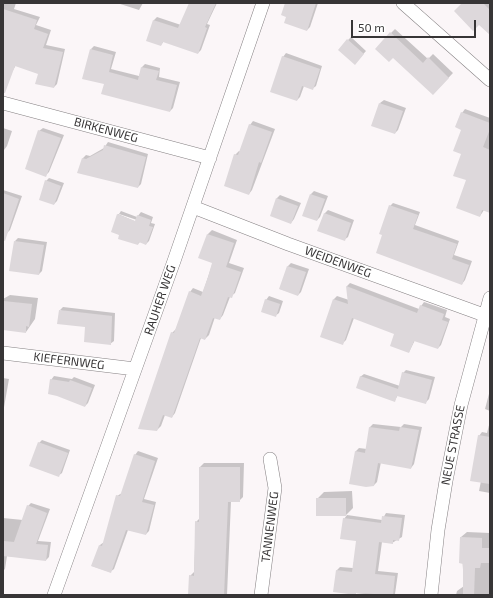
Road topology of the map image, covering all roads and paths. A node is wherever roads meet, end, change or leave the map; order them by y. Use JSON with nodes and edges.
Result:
{"nodes":[{"id":1,"x":263,"y":3,"type":"edge"},
{"id":2,"x":403,"y":3,"type":"edge"},
{"id":3,"x":490,"y":80,"type":"edge"},
{"id":4,"x":3,"y":104,"type":"edge"},
{"id":5,"x":210,"y":158,"type":"junction"},
{"id":6,"x":193,"y":207,"type":"junction"},
{"id":7,"x":490,"y":298,"type":"edge"},
{"id":8,"x":484,"y":315,"type":"junction"},
{"id":9,"x":3,"y":353,"type":"edge"},
{"id":10,"x":135,"y":369,"type":"junction"},
{"id":11,"x":270,"y":459,"type":"dead end"},
{"id":12,"x":54,"y":595,"type":"edge"},
{"id":13,"x":261,"y":595,"type":"edge"},
{"id":14,"x":431,"y":595,"type":"edge"}],
"edges":[{"from":1,"to":5,"type":"street","name":"RAUHER WEG"},
{"from":2,"to":3,"type":"street"},
{"from":4,"to":5,"type":"street","name":"BIRKENWEG"},
{"from":5,"to":6,"type":"street","name":"RAUHER WEG"},
{"from":6,"to":8,"type":"street","name":"WEIDENWEG"},
{"from":6,"to":10,"type":"street","name":"RAUHER WEG"},
{"from":7,"to":8,"type":"street","name":"NEUE STRASSE"},
{"from":8,"to":14,"type":"street","name":"NEUE STRASSE"},
{"from":9,"to":10,"type":"street","name":"KIEFERNWEG"},
{"from":10,"to":12,"type":"street","name":"RAUHER WEG"},
{"from":11,"to":13,"type":"street","name":"TANNENWEG"}]}
